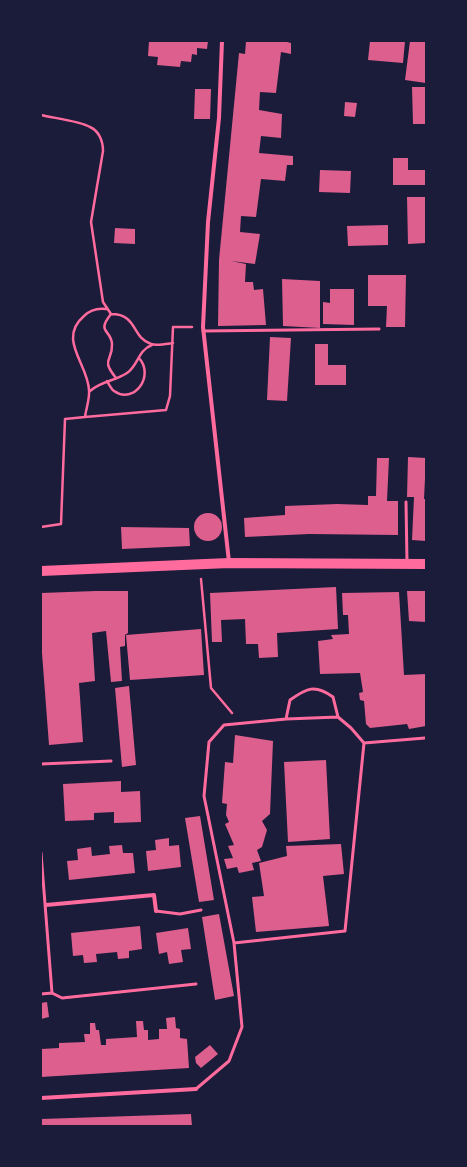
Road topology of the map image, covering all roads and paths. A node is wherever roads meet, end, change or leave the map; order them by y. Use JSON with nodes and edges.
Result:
{"nodes":[{"id":1,"x":222,"y":41,"type":"edge"},
{"id":2,"x":41,"y":115,"type":"edge"},
{"id":3,"x":107,"y":309,"type":"junction"},
{"id":4,"x":111,"y":314,"type":"junction"},
{"id":5,"x":203,"y":329,"type":"junction"},
{"id":6,"x":379,"y":329,"type":"dead end"},
{"id":7,"x":172,"y":343,"type":"junction"},
{"id":8,"x":152,"y":345,"type":"junction"},
{"id":9,"x":138,"y":358,"type":"junction"},
{"id":10,"x":116,"y":378,"type":"junction"},
{"id":11,"x":107,"y":381,"type":"junction"},
{"id":12,"x":90,"y":391,"type":"junction"},
{"id":13,"x":85,"y":417,"type":"junction"},
{"id":14,"x":406,"y":502,"type":"dead end"},
{"id":15,"x":41,"y":527,"type":"edge"},
{"id":16,"x":229,"y":563,"type":"junction"},
{"id":17,"x":407,"y":563,"type":"junction"},
{"id":18,"x":200,"y":564,"type":"junction"},
{"id":19,"x":426,"y":564,"type":"edge"},
{"id":20,"x":41,"y":571,"type":"edge"},
{"id":21,"x":338,"y":717,"type":"junction"},
{"id":22,"x":286,"y":719,"type":"junction"},
{"id":23,"x":251,"y":722,"type":"junction"},
{"id":24,"x":425,"y":738,"type":"edge"},
{"id":25,"x":364,"y":743,"type":"junction"},
{"id":26,"x":111,"y":761,"type":"dead end"},
{"id":27,"x":41,"y":764,"type":"edge"},
{"id":28,"x":41,"y":853,"type":"edge"},
{"id":29,"x":46,"y":905,"type":"junction"},
{"id":30,"x":201,"y":910,"type":"dead end"},
{"id":31,"x":156,"y":912,"type":"joint"},
{"id":32,"x":234,"y":943,"type":"junction"},
{"id":33,"x":196,"y":984,"type":"dead end"},
{"id":34,"x":52,"y":993,"type":"junction"},
{"id":35,"x":41,"y":994,"type":"edge"},
{"id":36,"x":196,"y":1089,"type":"joint"},
{"id":37,"x":41,"y":1098,"type":"edge"}],
"edges":[{"from":1,"to":5,"type":"street"},
{"from":2,"to":3,"type":"path"},
{"from":3,"to":4,"type":"path"},
{"from":3,"to":12,"type":"path"},
{"from":4,"to":8,"type":"path"},
{"from":4,"to":10,"type":"path"},
{"from":5,"to":6,"type":"lane"},
{"from":5,"to":7,"type":"path"},
{"from":5,"to":16,"type":"street"},
{"from":7,"to":8,"type":"path"},
{"from":7,"to":13,"type":"path"},
{"from":8,"to":9,"type":"path"},
{"from":9,"to":10,"type":"path"},
{"from":9,"to":11,"type":"path"},
{"from":10,"to":11,"type":"path"},
{"from":11,"to":12,"type":"path"},
{"from":12,"to":13,"type":"path"},
{"from":13,"to":15,"type":"path"},
{"from":14,"to":17,"type":"lane"},
{"from":16,"to":17,"type":"main road"},
{"from":16,"to":18,"type":"main road"},
{"from":17,"to":19,"type":"main road"},
{"from":18,"to":20,"type":"main road"},
{"from":18,"to":23,"type":"path"},
{"from":21,"to":22,"type":"lane"},
{"from":21,"to":22,"type":"lane"},
{"from":21,"to":25,"type":"lane"},
{"from":22,"to":23,"type":"lane"},
{"from":23,"to":32,"type":"lane"},
{"from":24,"to":25,"type":"lane"},
{"from":25,"to":32,"type":"lane"},
{"from":26,"to":27,"type":"lane"},
{"from":28,"to":29,"type":"lane"},
{"from":29,"to":31,"type":"street"},
{"from":29,"to":34,"type":"lane"},
{"from":30,"to":31,"type":"lane"},
{"from":32,"to":36,"type":"lane"},
{"from":33,"to":34,"type":"lane"},
{"from":34,"to":35,"type":"lane"},
{"from":36,"to":37,"type":"street"}]}
